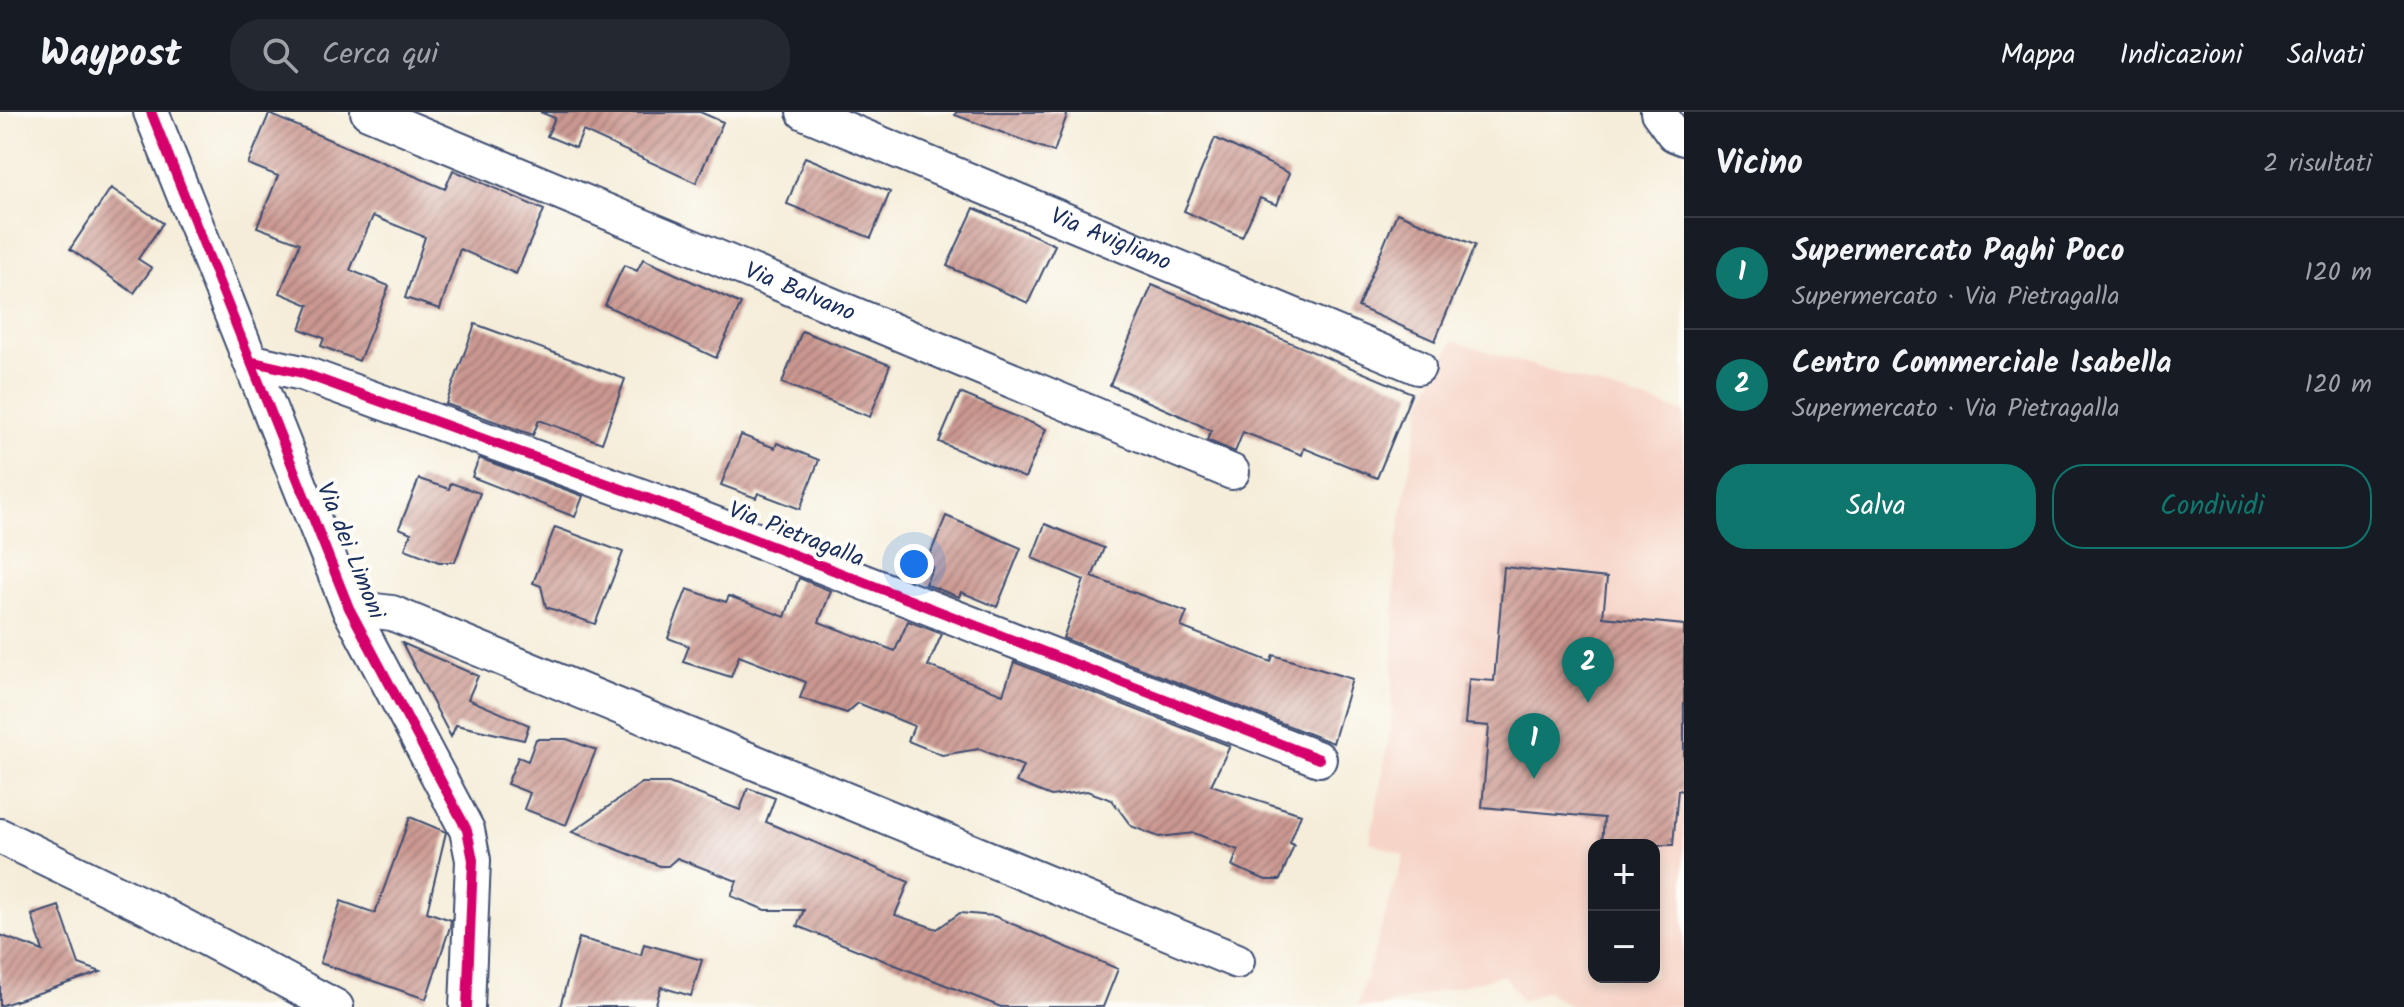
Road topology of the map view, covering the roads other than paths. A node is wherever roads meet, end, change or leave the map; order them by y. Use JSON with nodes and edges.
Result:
{"nodes":[{"id":1,"x":151,"y":112,"type":"edge"},
{"id":2,"x":368,"y":112,"type":"edge"},
{"id":3,"x":804,"y":112,"type":"edge"},
{"id":4,"x":1658,"y":112,"type":"edge"},
{"id":5,"x":1684,"y":138,"type":"edge"},
{"id":6,"x":254,"y":362,"type":"junction"},
{"id":7,"x":1418,"y":367,"type":"dead end"},
{"id":8,"x":1232,"y":472,"type":"dead end"},
{"id":9,"x":349,"y":608,"type":"junction"},
{"id":10,"x":1319,"y":759,"type":"dead end"},
{"id":11,"x":0,"y":836,"type":"edge"},
{"id":12,"x":1237,"y":961,"type":"dead end"},
{"id":13,"x":336,"y":1007,"type":"edge"},
{"id":14,"x":467,"y":1007,"type":"edge"}],
"edges":[{"from":1,"to":6,"type":"street","name":"Via dei Limoni"},
{"from":2,"to":8,"type":"street","name":"Via Balvano"},
{"from":3,"to":7,"type":"street","name":"Via Avigliano"},
{"from":4,"to":5,"type":"street"},
{"from":6,"to":9,"type":"street","name":"Via dei Limoni"},
{"from":6,"to":10,"type":"street","name":"Via Pietragalla"},
{"from":9,"to":12,"type":"street"},
{"from":9,"to":14,"type":"street","name":"Via dei Limoni"},
{"from":11,"to":13,"type":"street"}]}
